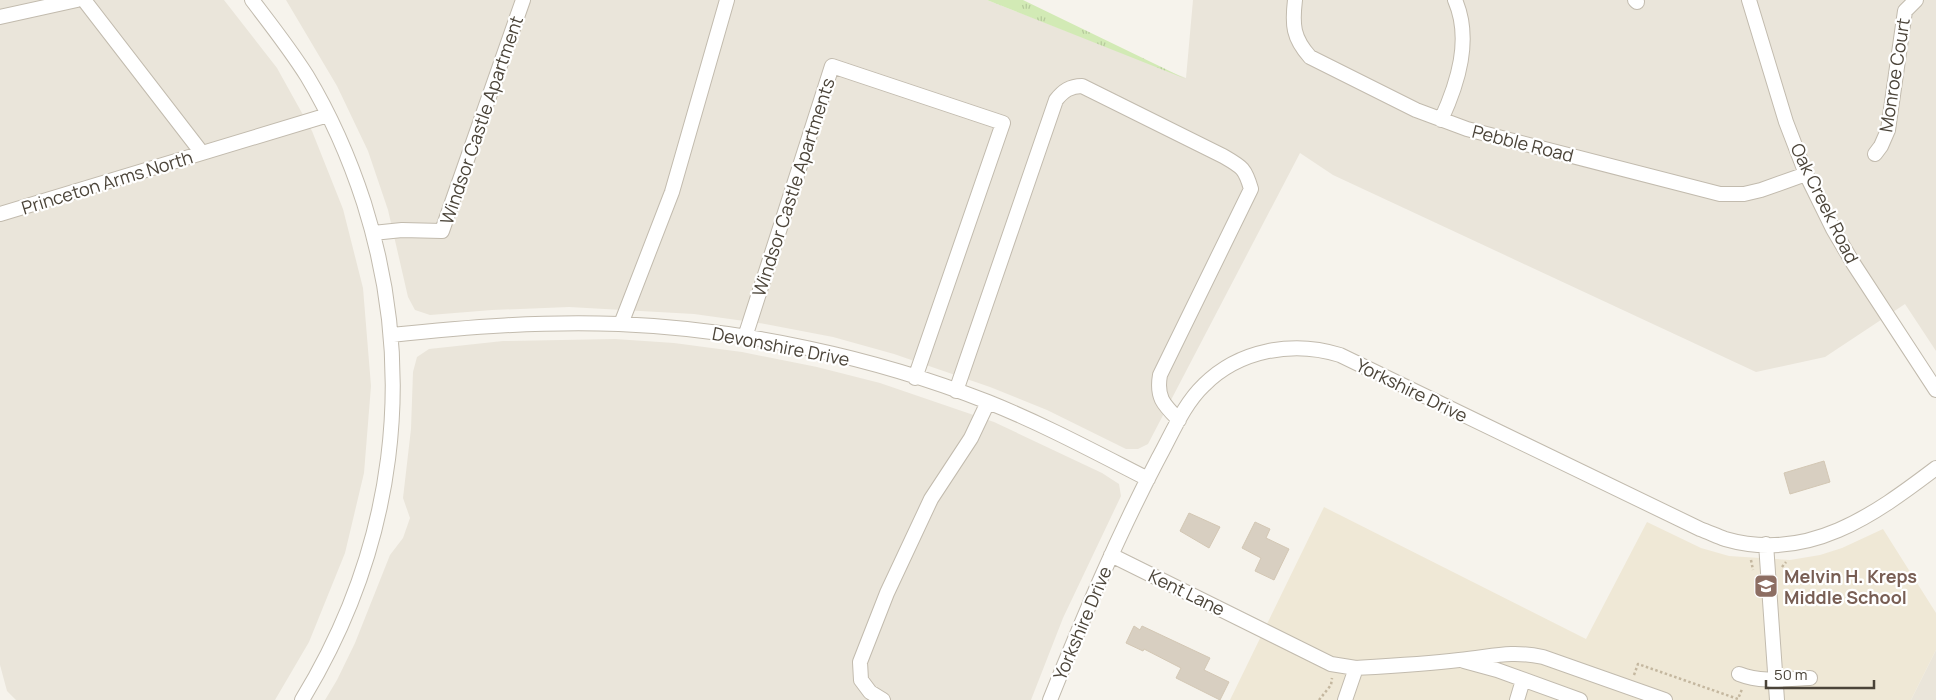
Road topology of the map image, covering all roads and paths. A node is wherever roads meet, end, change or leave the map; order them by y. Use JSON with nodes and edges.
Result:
{"nodes":[{"id":1,"x":77,"y":0,"type":"edge"},
{"id":2,"x":84,"y":0,"type":"edge"},
{"id":3,"x":252,"y":0,"type":"edge"},
{"id":4,"x":523,"y":0,"type":"edge"},
{"id":5,"x":727,"y":0,"type":"edge"},
{"id":6,"x":1294,"y":0,"type":"edge"},
{"id":7,"x":1455,"y":0,"type":"edge"},
{"id":8,"x":1749,"y":0,"type":"edge"},
{"id":9,"x":1916,"y":0,"type":"edge"},
{"id":10,"x":0,"y":17,"type":"edge"},
{"id":11,"x":328,"y":115,"type":"junction"},
{"id":12,"x":1441,"y":120,"type":"junction"},
{"id":13,"x":202,"y":153,"type":"junction"},
{"id":14,"x":1875,"y":154,"type":"dead end"},
{"id":15,"x":1806,"y":174,"type":"junction"},
{"id":16,"x":0,"y":214,"type":"edge"},
{"id":17,"x":373,"y":233,"type":"junction"},
{"id":18,"x":621,"y":324,"type":"junction"},
{"id":19,"x":391,"y":334,"type":"junction"},
{"id":20,"x":745,"y":337,"type":"junction"},
{"id":21,"x":915,"y":378,"type":"junction"},
{"id":22,"x":1936,"y":390,"type":"edge"},
{"id":23,"x":956,"y":391,"type":"junction"},
{"id":24,"x":988,"y":402,"type":"junction"},
{"id":25,"x":1179,"y":420,"type":"junction"},
{"id":26,"x":1936,"y":468,"type":"edge"},
{"id":27,"x":1148,"y":479,"type":"junction"},
{"id":28,"x":1766,"y":544,"type":"junction"},
{"id":29,"x":1111,"y":555,"type":"junction"},
{"id":30,"x":1461,"y":660,"type":"junction"},
{"id":31,"x":1356,"y":668,"type":"junction"},
{"id":32,"x":1331,"y":676,"type":"dead end"},
{"id":33,"x":1633,"y":677,"type":"dead end"},
{"id":34,"x":1810,"y":678,"type":"dead end"},
{"id":35,"x":1523,"y":680,"type":"junction"},
{"id":36,"x":1741,"y":680,"type":"joint"},
{"id":37,"x":1775,"y":680,"type":"junction"},
{"id":38,"x":1733,"y":699,"type":"edge"},
{"id":39,"x":302,"y":700,"type":"edge"},
{"id":40,"x":884,"y":700,"type":"edge"},
{"id":41,"x":1050,"y":700,"type":"edge"},
{"id":42,"x":1319,"y":700,"type":"edge"},
{"id":43,"x":1345,"y":700,"type":"edge"},
{"id":44,"x":1517,"y":700,"type":"edge"},
{"id":45,"x":1580,"y":700,"type":"edge"},
{"id":46,"x":1665,"y":700,"type":"edge"},
{"id":47,"x":1777,"y":700,"type":"edge"}],
"edges":[{"from":1,"to":10,"type":"street"},
{"from":2,"to":13,"type":"street","name":"Princeton Arms North"},
{"from":3,"to":11,"type":"street"},
{"from":4,"to":17,"type":"street","name":"Windsor Castle Apartment"},
{"from":5,"to":18,"type":"street"},
{"from":6,"to":12,"type":"street","name":"Pebble Road"},
{"from":7,"to":12,"type":"street"},
{"from":8,"to":15,"type":"street","name":"Oak Creek Road"},
{"from":9,"to":14,"type":"street","name":"Monroe Court"},
{"from":11,"to":13,"type":"street"},
{"from":11,"to":17,"type":"street"},
{"from":12,"to":15,"type":"street","name":"Pebble Road"},
{"from":13,"to":16,"type":"street","name":"Princeton Arms North"},
{"from":15,"to":22,"type":"street","name":"Oak Creek Road"},
{"from":17,"to":19,"type":"street"},
{"from":18,"to":19,"type":"street","name":"Devonshire Drive"},
{"from":18,"to":20,"type":"street","name":"Devonshire Drive"},
{"from":19,"to":39,"type":"street"},
{"from":20,"to":21,"type":"street","name":"Devonshire Drive"},
{"from":20,"to":21,"type":"street","name":"Windsor Castle Apartments"},
{"from":21,"to":23,"type":"street","name":"Devonshire Drive"},
{"from":23,"to":24,"type":"street","name":"Devonshire Drive"},
{"from":23,"to":25,"type":"street"},
{"from":24,"to":27,"type":"street","name":"Devonshire Drive"},
{"from":24,"to":40,"type":"street"},
{"from":25,"to":27,"type":"street","name":"Yorkshire Drive"},
{"from":25,"to":28,"type":"street","name":"Yorkshire Drive"},
{"from":26,"to":28,"type":"street","name":"Yorkshire Drive"},
{"from":27,"to":29,"type":"street","name":"Yorkshire Drive"},
{"from":28,"to":37,"type":"street"},
{"from":29,"to":31,"type":"street","name":"Kent Lane"},
{"from":29,"to":41,"type":"street","name":"Yorkshire Drive"},
{"from":30,"to":31,"type":"street","name":"Kent Lane"},
{"from":30,"to":35,"type":"street"},
{"from":30,"to":46,"type":"street","name":"Kent Lane"},
{"from":31,"to":43,"type":"street"},
{"from":32,"to":42,"type":"path"},
{"from":33,"to":38,"type":"path"},
{"from":34,"to":37,"type":"street"},
{"from":35,"to":44,"type":"street"},
{"from":35,"to":45,"type":"street"},
{"from":36,"to":37,"type":"street"},
{"from":36,"to":38,"type":"path"},
{"from":37,"to":47,"type":"street"}]}
